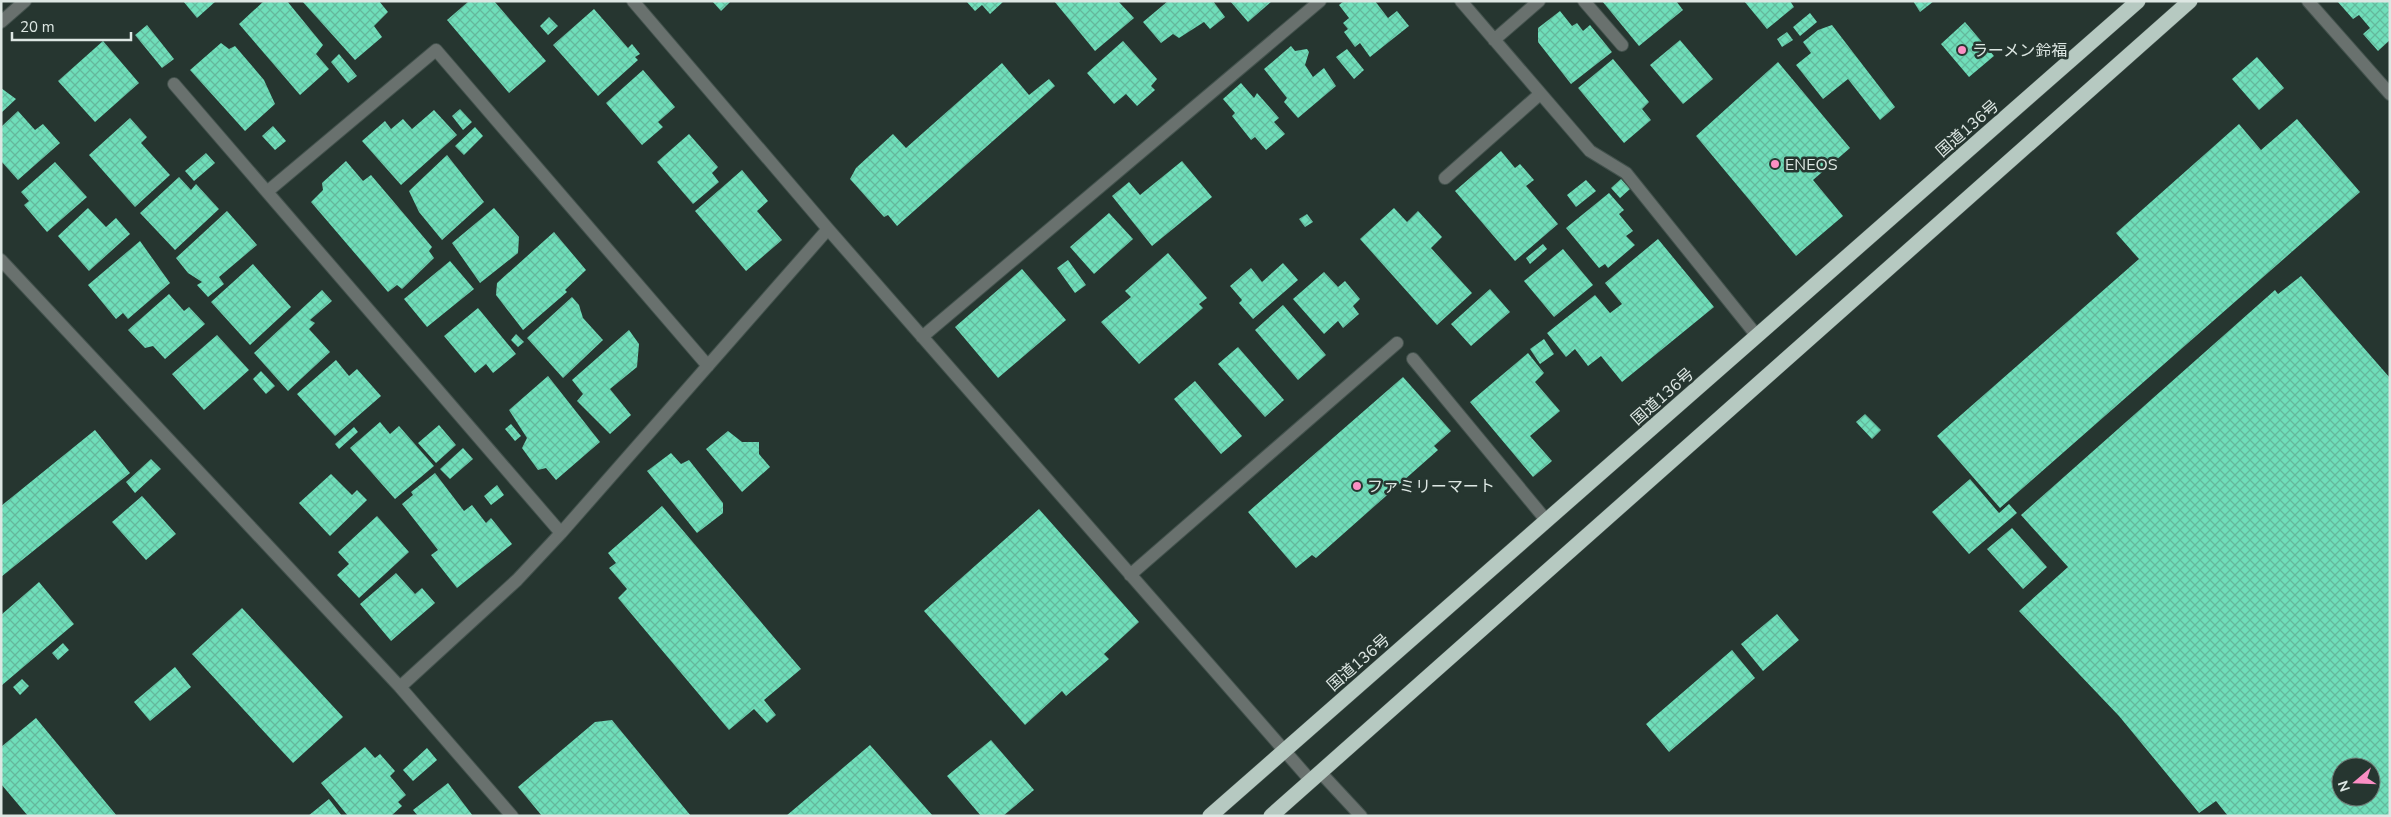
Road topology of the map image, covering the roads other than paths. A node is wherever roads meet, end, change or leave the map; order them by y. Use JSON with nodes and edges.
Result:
{"nodes":[{"id":1,"x":25,"y":1,"type":"edge"},
{"id":2,"x":633,"y":1,"type":"edge"},
{"id":3,"x":1320,"y":1,"type":"edge"},
{"id":4,"x":1461,"y":1,"type":"edge"},
{"id":5,"x":1539,"y":1,"type":"edge"},
{"id":6,"x":1584,"y":1,"type":"edge"},
{"id":7,"x":2138,"y":1,"type":"edge"},
{"id":8,"x":2190,"y":1,"type":"edge"},
{"id":9,"x":2308,"y":1,"type":"edge"},
{"id":10,"x":1,"y":22,"type":"edge"},
{"id":11,"x":1494,"y":40,"type":"junction"},
{"id":12,"x":1622,"y":45,"type":"dead end"},
{"id":13,"x":174,"y":84,"type":"dead end"},
{"id":14,"x":1540,"y":94,"type":"junction"},
{"id":15,"x":2390,"y":94,"type":"edge"},
{"id":16,"x":1445,"y":178,"type":"dead end"},
{"id":17,"x":268,"y":192,"type":"junction"},
{"id":18,"x":828,"y":229,"type":"junction"},
{"id":19,"x":1,"y":260,"type":"edge"},
{"id":20,"x":1757,"y":336,"type":"junction"},
{"id":21,"x":922,"y":337,"type":"junction"},
{"id":22,"x":1397,"y":343,"type":"dead end"},
{"id":23,"x":1413,"y":359,"type":"dead end"},
{"id":24,"x":708,"y":366,"type":"junction"},
{"id":25,"x":1546,"y":520,"type":"junction"},
{"id":26,"x":560,"y":533,"type":"junction"},
{"id":27,"x":1130,"y":575,"type":"junction"},
{"id":28,"x":400,"y":687,"type":"junction"},
{"id":29,"x":1284,"y":750,"type":"junction"},
{"id":30,"x":1316,"y":777,"type":"junction"},
{"id":31,"x":512,"y":816,"type":"edge"},
{"id":32,"x":1210,"y":816,"type":"edge"},
{"id":33,"x":1271,"y":816,"type":"edge"},
{"id":34,"x":1361,"y":816,"type":"edge"}],
"edges":[{"from":1,"to":10,"type":"street"},
{"from":2,"to":18,"type":"street"},
{"from":3,"to":21,"type":"street"},
{"from":4,"to":11,"type":"street"},
{"from":5,"to":11,"type":"street"},
{"from":6,"to":12,"type":"street"},
{"from":7,"to":20,"type":"highway","name":"国道136号"},
{"from":8,"to":30,"type":"highway"},
{"from":9,"to":15,"type":"street"},
{"from":11,"to":14,"type":"street"},
{"from":13,"to":17,"type":"street"},
{"from":14,"to":16,"type":"street"},
{"from":14,"to":20,"type":"street"},
{"from":17,"to":24,"type":"street"},
{"from":17,"to":26,"type":"street"},
{"from":18,"to":21,"type":"street"},
{"from":18,"to":24,"type":"street"},
{"from":19,"to":28,"type":"street"},
{"from":20,"to":25,"type":"highway","name":"国道136号"},
{"from":21,"to":27,"type":"street"},
{"from":22,"to":27,"type":"street"},
{"from":23,"to":25,"type":"street"},
{"from":24,"to":26,"type":"street"},
{"from":25,"to":29,"type":"highway","name":"国道136号"},
{"from":26,"to":28,"type":"street"},
{"from":27,"to":29,"type":"street"},
{"from":28,"to":31,"type":"street"},
{"from":29,"to":30,"type":"street"},
{"from":29,"to":32,"type":"highway","name":"国道136号"},
{"from":30,"to":33,"type":"highway"},
{"from":30,"to":34,"type":"street"}]}
